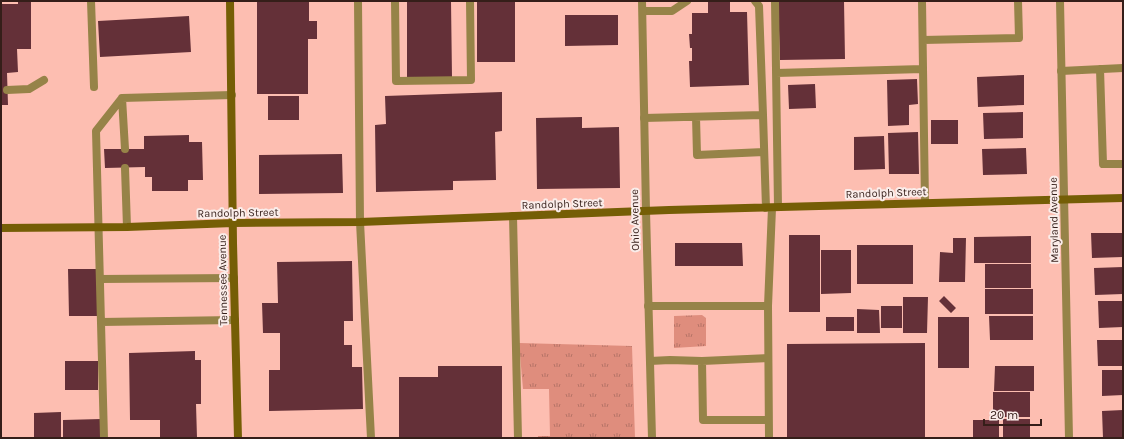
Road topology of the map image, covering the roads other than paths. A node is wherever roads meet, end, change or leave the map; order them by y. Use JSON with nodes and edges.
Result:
{"nodes":[{"id":1,"x":91,"y":1,"type":"edge"},
{"id":2,"x":230,"y":1,"type":"edge"},
{"id":3,"x":358,"y":1,"type":"edge"},
{"id":4,"x":395,"y":1,"type":"edge"},
{"id":5,"x":470,"y":1,"type":"edge"},
{"id":6,"x":642,"y":1,"type":"edge"},
{"id":7,"x":686,"y":1,"type":"edge"},
{"id":8,"x":755,"y":1,"type":"edge"},
{"id":9,"x":775,"y":1,"type":"edge"},
{"id":10,"x":922,"y":1,"type":"edge"},
{"id":11,"x":1018,"y":1,"type":"edge"},
{"id":12,"x":1060,"y":1,"type":"edge"},
{"id":13,"x":642,"y":11,"type":"junction"},
{"id":14,"x":922,"y":40,"type":"junction"},
{"id":15,"x":1123,"y":68,"type":"edge"},
{"id":16,"x":923,"y":69,"type":"junction"},
{"id":17,"x":1100,"y":69,"type":"junction"},
{"id":18,"x":1061,"y":71,"type":"junction"},
{"id":19,"x":776,"y":73,"type":"junction"},
{"id":20,"x":44,"y":80,"type":"dead end"},
{"id":21,"x":94,"y":87,"type":"dead end"},
{"id":22,"x":7,"y":90,"type":"dead end"},
{"id":23,"x":232,"y":95,"type":"junction"},
{"id":24,"x":122,"y":98,"type":"junction"},
{"id":25,"x":763,"y":115,"type":"junction"},
{"id":26,"x":696,"y":117,"type":"junction"},
{"id":27,"x":644,"y":118,"type":"junction"},
{"id":28,"x":125,"y":149,"type":"dead end"},
{"id":29,"x":764,"y":152,"type":"junction"},
{"id":30,"x":1123,"y":164,"type":"edge"},
{"id":31,"x":126,"y":168,"type":"dead end"},
{"id":32,"x":1123,"y":198,"type":"edge"},
{"id":33,"x":1064,"y":199,"type":"junction"},
{"id":34,"x":925,"y":203,"type":"junction"},
{"id":35,"x":772,"y":208,"type":"junction"},
{"id":36,"x":646,"y":211,"type":"junction"},
{"id":37,"x":513,"y":216,"type":"junction"},
{"id":38,"x":360,"y":222,"type":"junction"},
{"id":39,"x":233,"y":223,"type":"junction"},
{"id":40,"x":127,"y":227,"type":"junction"},
{"id":41,"x":1,"y":228,"type":"edge"},
{"id":42,"x":99,"y":228,"type":"junction"},
{"id":43,"x":234,"y":278,"type":"junction"},
{"id":44,"x":100,"y":279,"type":"junction"},
{"id":45,"x":648,"y":306,"type":"junction"},
{"id":46,"x":768,"y":306,"type":"junction"},
{"id":47,"x":235,"y":320,"type":"junction"},
{"id":48,"x":102,"y":322,"type":"junction"},
{"id":49,"x":768,"y":358,"type":"junction"},
{"id":50,"x":650,"y":361,"type":"junction"},
{"id":51,"x":702,"y":361,"type":"junction"},
{"id":52,"x":768,"y":420,"type":"junction"},
{"id":53,"x":104,"y":438,"type":"edge"},
{"id":54,"x":238,"y":438,"type":"edge"},
{"id":55,"x":371,"y":438,"type":"edge"},
{"id":56,"x":518,"y":438,"type":"edge"},
{"id":57,"x":652,"y":438,"type":"edge"},
{"id":58,"x":769,"y":438,"type":"edge"},
{"id":59,"x":1068,"y":438,"type":"edge"}],
"edges":[{"from":1,"to":21,"type":"street"},
{"from":2,"to":23,"type":"main road","name":"Tennessee Avenue"},
{"from":3,"to":38,"type":"street"},
{"from":4,"to":5,"type":"street"},
{"from":6,"to":13,"type":"street","name":"Ohio Avenue"},
{"from":7,"to":13,"type":"street"},
{"from":8,"to":25,"type":"street"},
{"from":9,"to":19,"type":"street"},
{"from":10,"to":14,"type":"street"},
{"from":11,"to":14,"type":"street"},
{"from":12,"to":18,"type":"street","name":"Maryland Avenue"},
{"from":13,"to":27,"type":"street","name":"Ohio Avenue"},
{"from":14,"to":16,"type":"street"},
{"from":15,"to":17,"type":"street"},
{"from":16,"to":19,"type":"street"},
{"from":16,"to":34,"type":"street"},
{"from":17,"to":18,"type":"street"},
{"from":17,"to":30,"type":"street"},
{"from":18,"to":33,"type":"street","name":"Maryland Avenue"},
{"from":19,"to":35,"type":"street"},
{"from":20,"to":22,"type":"street"},
{"from":23,"to":24,"type":"street"},
{"from":23,"to":39,"type":"main road","name":"Tennessee Avenue"},
{"from":24,"to":28,"type":"street"},
{"from":24,"to":42,"type":"street"},
{"from":25,"to":26,"type":"street"},
{"from":25,"to":29,"type":"street"},
{"from":26,"to":27,"type":"street"},
{"from":26,"to":29,"type":"street"},
{"from":27,"to":36,"type":"street","name":"Ohio Avenue"},
{"from":29,"to":35,"type":"street"},
{"from":31,"to":40,"type":"street"},
{"from":32,"to":33,"type":"main road","name":"Randolph Street"},
{"from":33,"to":34,"type":"main road","name":"Randolph Street"},
{"from":33,"to":59,"type":"street","name":"Maryland Avenue"},
{"from":34,"to":35,"type":"main road","name":"Randolph Street"},
{"from":35,"to":36,"type":"main road","name":"Randolph Street"},
{"from":35,"to":46,"type":"street"},
{"from":36,"to":37,"type":"main road","name":"Randolph Street"},
{"from":36,"to":45,"type":"street","name":"Ohio Avenue"},
{"from":37,"to":38,"type":"main road","name":"Randolph Street"},
{"from":37,"to":56,"type":"street"},
{"from":38,"to":39,"type":"main road","name":"Randolph Street"},
{"from":38,"to":55,"type":"street"},
{"from":39,"to":40,"type":"main road","name":"Randolph Street"},
{"from":39,"to":43,"type":"main road","name":"Tennessee Avenue"},
{"from":40,"to":42,"type":"main road","name":"Randolph Street"},
{"from":41,"to":42,"type":"main road","name":"Randolph Street"},
{"from":42,"to":44,"type":"street"},
{"from":43,"to":44,"type":"street"},
{"from":43,"to":47,"type":"main road","name":"Tennessee Avenue"},
{"from":44,"to":48,"type":"street"},
{"from":45,"to":46,"type":"street"},
{"from":45,"to":50,"type":"street","name":"Ohio Avenue"},
{"from":46,"to":49,"type":"street"},
{"from":47,"to":48,"type":"street"},
{"from":47,"to":54,"type":"main road","name":"Tennessee Avenue"},
{"from":48,"to":53,"type":"street"},
{"from":49,"to":51,"type":"street"},
{"from":49,"to":52,"type":"street"},
{"from":50,"to":51,"type":"street"},
{"from":50,"to":57,"type":"street","name":"Ohio Avenue"},
{"from":51,"to":52,"type":"street"},
{"from":52,"to":58,"type":"street"}]}
